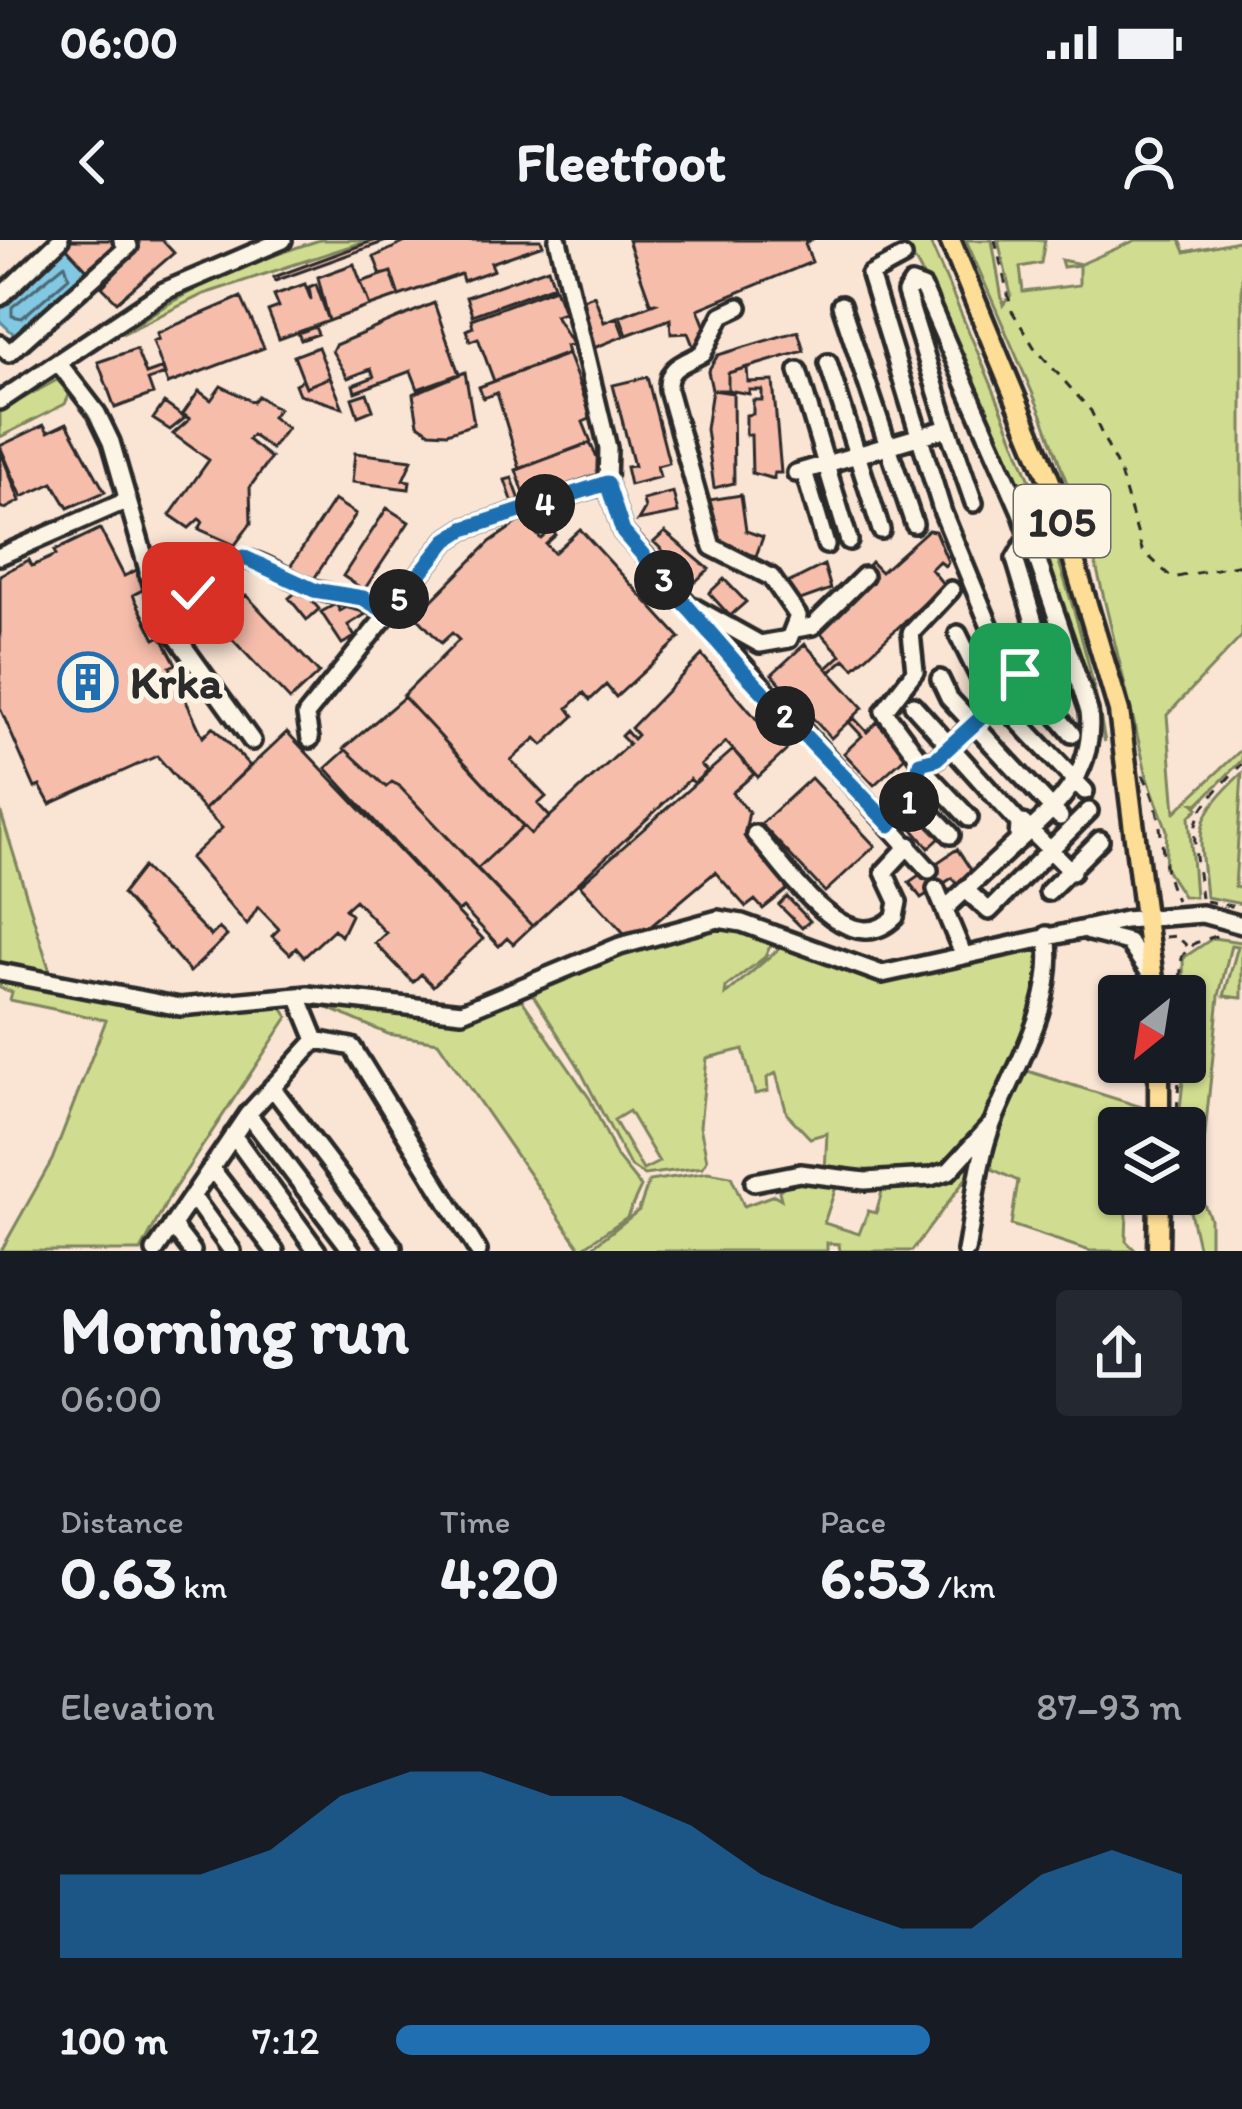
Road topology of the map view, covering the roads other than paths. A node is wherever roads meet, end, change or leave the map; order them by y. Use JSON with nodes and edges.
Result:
{"nodes":[{"id":1,"x":60,"y":240,"type":"edge"},
{"id":2,"x":122,"y":240,"type":"edge"},
{"id":3,"x":283,"y":240,"type":"edge"},
{"id":4,"x":558,"y":240,"type":"edge"},
{"id":5,"x":950,"y":240,"type":"edge"},
{"id":6,"x":902,"y":257,"type":"dead end"},
{"id":7,"x":0,"y":297,"type":"edge"},
{"id":8,"x":841,"y":305,"type":"dead end"},
{"id":9,"x":739,"y":307,"type":"dead end"},
{"id":10,"x":0,"y":344,"type":"edge"},
{"id":11,"x":828,"y":363,"type":"dead end"},
{"id":12,"x":60,"y":365,"type":"junction"},
{"id":13,"x":798,"y":371,"type":"dead end"},
{"id":14,"x":0,"y":401,"type":"edge"},
{"id":15,"x":949,"y":428,"type":"junction"},
{"id":16,"x":920,"y":436,"type":"junction"},
{"id":17,"x":888,"y":445,"type":"junction"},
{"id":18,"x":857,"y":454,"type":"junction"},
{"id":19,"x":828,"y":463,"type":"junction"},
{"id":20,"x":607,"y":483,"type":"junction"},
{"id":21,"x":128,"y":500,"type":"junction"},
{"id":22,"x":974,"y":503,"type":"dead end"},
{"id":23,"x":914,"y":524,"type":"dead end"},
{"id":24,"x":881,"y":530,"type":"dead end"},
{"id":25,"x":1028,"y":537,"type":"junction"},
{"id":26,"x":849,"y":541,"type":"dead end"},
{"id":27,"x":826,"y":545,"type":"dead end"},
{"id":28,"x":0,"y":556,"type":"edge"},
{"id":29,"x":148,"y":574,"type":"junction"},
{"id":30,"x":864,"y":576,"type":"dead end"},
{"id":31,"x":951,"y":590,"type":"dead end"},
{"id":32,"x":193,"y":593,"type":"junction"},
{"id":33,"x":681,"y":600,"type":"junction"},
{"id":34,"x":388,"y":613,"type":"junction"},
{"id":35,"x":795,"y":629,"type":"junction"},
{"id":36,"x":958,"y":634,"type":"dead end"},
{"id":37,"x":179,"y":643,"type":"junction"},
{"id":38,"x":1041,"y":645,"type":"dead end"},
{"id":39,"x":1023,"y":679,"type":"junction"},
{"id":40,"x":940,"y":680,"type":"dead end"},
{"id":41,"x":999,"y":701,"type":"junction"},
{"id":42,"x":913,"y":705,"type":"dead end"},
{"id":43,"x":974,"y":725,"type":"junction"},
{"id":44,"x":1072,"y":734,"type":"dead end"},
{"id":45,"x":310,"y":740,"type":"dead end"},
{"id":46,"x":252,"y":741,"type":"dead end"},
{"id":47,"x":952,"y":746,"type":"junction"},
{"id":48,"x":920,"y":764,"type":"junction"},
{"id":49,"x":1081,"y":787,"type":"junction"},
{"id":50,"x":913,"y":795,"type":"junction"},
{"id":51,"x":1089,"y":811,"type":"dead end"},
{"id":52,"x":1056,"y":813,"type":"junction"},
{"id":53,"x":969,"y":818,"type":"dead end"},
{"id":54,"x":890,"y":825,"type":"junction"},
{"id":55,"x":755,"y":834,"type":"dead end"},
{"id":56,"x":951,"y":835,"type":"dead end"},
{"id":57,"x":1024,"y":836,"type":"junction"},
{"id":58,"x":1100,"y":841,"type":"dead end"},
{"id":59,"x":909,"y":845,"type":"junction"},
{"id":60,"x":1049,"y":851,"type":"junction"},
{"id":61,"x":929,"y":870,"type":"dead end"},
{"id":62,"x":1072,"y":872,"type":"junction"},
{"id":63,"x":936,"y":889,"type":"dead end"},
{"id":64,"x":968,"y":892,"type":"junction"},
{"id":65,"x":1048,"y":892,"type":"dead end"},
{"id":66,"x":946,"y":908,"type":"junction"},
{"id":67,"x":1147,"y":919,"type":"junction"},
{"id":68,"x":1235,"y":930,"type":"edge"},
{"id":69,"x":1069,"y":931,"type":"junction"},
{"id":70,"x":1047,"y":935,"type":"junction"},
{"id":71,"x":963,"y":954,"type":"junction"},
{"id":72,"x":0,"y":973,"type":"edge"},
{"id":73,"x":1149,"y":975,"type":"edge"},
{"id":74,"x":1152,"y":975,"type":"edge"},
{"id":75,"x":298,"y":996,"type":"junction"},
{"id":76,"x":316,"y":1040,"type":"junction"},
{"id":77,"x":272,"y":1087,"type":"junction"},
{"id":78,"x":248,"y":1114,"type":"junction"},
{"id":79,"x":992,"y":1124,"type":"junction"},
{"id":80,"x":233,"y":1136,"type":"junction"},
{"id":81,"x":211,"y":1168,"type":"junction"},
{"id":82,"x":754,"y":1182,"type":"dead end"},
{"id":83,"x":192,"y":1196,"type":"junction"},
{"id":84,"x":1158,"y":1215,"type":"edge"},
{"id":85,"x":172,"y":1225,"type":"junction"},
{"id":86,"x":394,"y":1246,"type":"dead end"},
{"id":87,"x":155,"y":1251,"type":"edge"},
{"id":88,"x":192,"y":1251,"type":"edge"},
{"id":89,"x":232,"y":1251,"type":"edge"},
{"id":90,"x":275,"y":1251,"type":"edge"},
{"id":91,"x":317,"y":1251,"type":"edge"},
{"id":92,"x":352,"y":1251,"type":"edge"},
{"id":93,"x":478,"y":1251,"type":"edge"},
{"id":94,"x":965,"y":1251,"type":"edge"},
{"id":95,"x":1157,"y":1251,"type":"edge"}],
"edges":[{"from":1,"to":7,"type":"street"},
{"from":2,"to":10,"type":"street"},
{"from":3,"to":12,"type":"street"},
{"from":4,"to":20,"type":"street"},
{"from":5,"to":67,"type":"main road","number":"105"},
{"from":6,"to":16,"type":"street"},
{"from":8,"to":17,"type":"street"},
{"from":9,"to":35,"type":"street"},
{"from":11,"to":18,"type":"street"},
{"from":12,"to":14,"type":"street"},
{"from":12,"to":21,"type":"street"},
{"from":13,"to":19,"type":"street"},
{"from":15,"to":16,"type":"street"},
{"from":15,"to":22,"type":"street"},
{"from":15,"to":25,"type":"street"},
{"from":16,"to":17,"type":"street"},
{"from":16,"to":39,"type":"street"},
{"from":17,"to":18,"type":"street"},
{"from":17,"to":23,"type":"street"},
{"from":18,"to":19,"type":"street"},
{"from":18,"to":24,"type":"street"},
{"from":19,"to":26,"type":"street"},
{"from":19,"to":27,"type":"street"},
{"from":20,"to":33,"type":"street"},
{"from":20,"to":34,"type":"street"},
{"from":21,"to":28,"type":"street"},
{"from":21,"to":29,"type":"street"},
{"from":25,"to":38,"type":"street"},
{"from":25,"to":49,"type":"street"},
{"from":29,"to":32,"type":"street"},
{"from":29,"to":37,"type":"street"},
{"from":30,"to":35,"type":"street"},
{"from":31,"to":48,"type":"street"},
{"from":32,"to":34,"type":"street"},
{"from":32,"to":37,"type":"street"},
{"from":33,"to":35,"type":"street"},
{"from":33,"to":54,"type":"street"},
{"from":34,"to":45,"type":"street"},
{"from":36,"to":41,"type":"street"},
{"from":37,"to":46,"type":"street"},
{"from":39,"to":41,"type":"street"},
{"from":39,"to":44,"type":"street"},
{"from":40,"to":43,"type":"street"},
{"from":41,"to":43,"type":"street"},
{"from":41,"to":49,"type":"street"},
{"from":42,"to":47,"type":"street"},
{"from":43,"to":47,"type":"street"},
{"from":43,"to":52,"type":"street"},
{"from":47,"to":48,"type":"street"},
{"from":47,"to":57,"type":"street"},
{"from":48,"to":50,"type":"street"},
{"from":48,"to":53,"type":"street"},
{"from":49,"to":52,"type":"street"},
{"from":50,"to":54,"type":"street"},
{"from":50,"to":56,"type":"street"},
{"from":51,"to":60,"type":"street"},
{"from":52,"to":57,"type":"street"},
{"from":54,"to":59,"type":"street"},
{"from":55,"to":59,"type":"street"},
{"from":57,"to":60,"type":"street"},
{"from":57,"to":64,"type":"street"},
{"from":58,"to":62,"type":"street"},
{"from":59,"to":61,"type":"street"},
{"from":60,"to":62,"type":"street"},
{"from":60,"to":64,"type":"street"},
{"from":62,"to":65,"type":"street"},
{"from":63,"to":66,"type":"street"},
{"from":64,"to":66,"type":"street"},
{"from":66,"to":71,"type":"street"},
{"from":67,"to":68,"type":"street"},
{"from":67,"to":69,"type":"street"},
{"from":67,"to":74,"type":"main road","number":"105"},
{"from":69,"to":70,"type":"street"},
{"from":69,"to":73,"type":"street"},
{"from":70,"to":71,"type":"street"},
{"from":70,"to":79,"type":"street"},
{"from":71,"to":75,"type":"street"},
{"from":72,"to":75,"type":"street"},
{"from":75,"to":76,"type":"street"},
{"from":76,"to":77,"type":"street"},
{"from":76,"to":93,"type":"street"},
{"from":77,"to":78,"type":"street"},
{"from":77,"to":86,"type":"street"},
{"from":78,"to":80,"type":"street"},
{"from":78,"to":92,"type":"street"},
{"from":79,"to":82,"type":"street"},
{"from":79,"to":94,"type":"street"},
{"from":80,"to":81,"type":"street"},
{"from":80,"to":91,"type":"street"},
{"from":81,"to":83,"type":"street"},
{"from":81,"to":90,"type":"street"},
{"from":83,"to":85,"type":"street"},
{"from":83,"to":89,"type":"street"},
{"from":84,"to":95,"type":"main road"},
{"from":85,"to":87,"type":"street"},
{"from":85,"to":88,"type":"street"}]}
